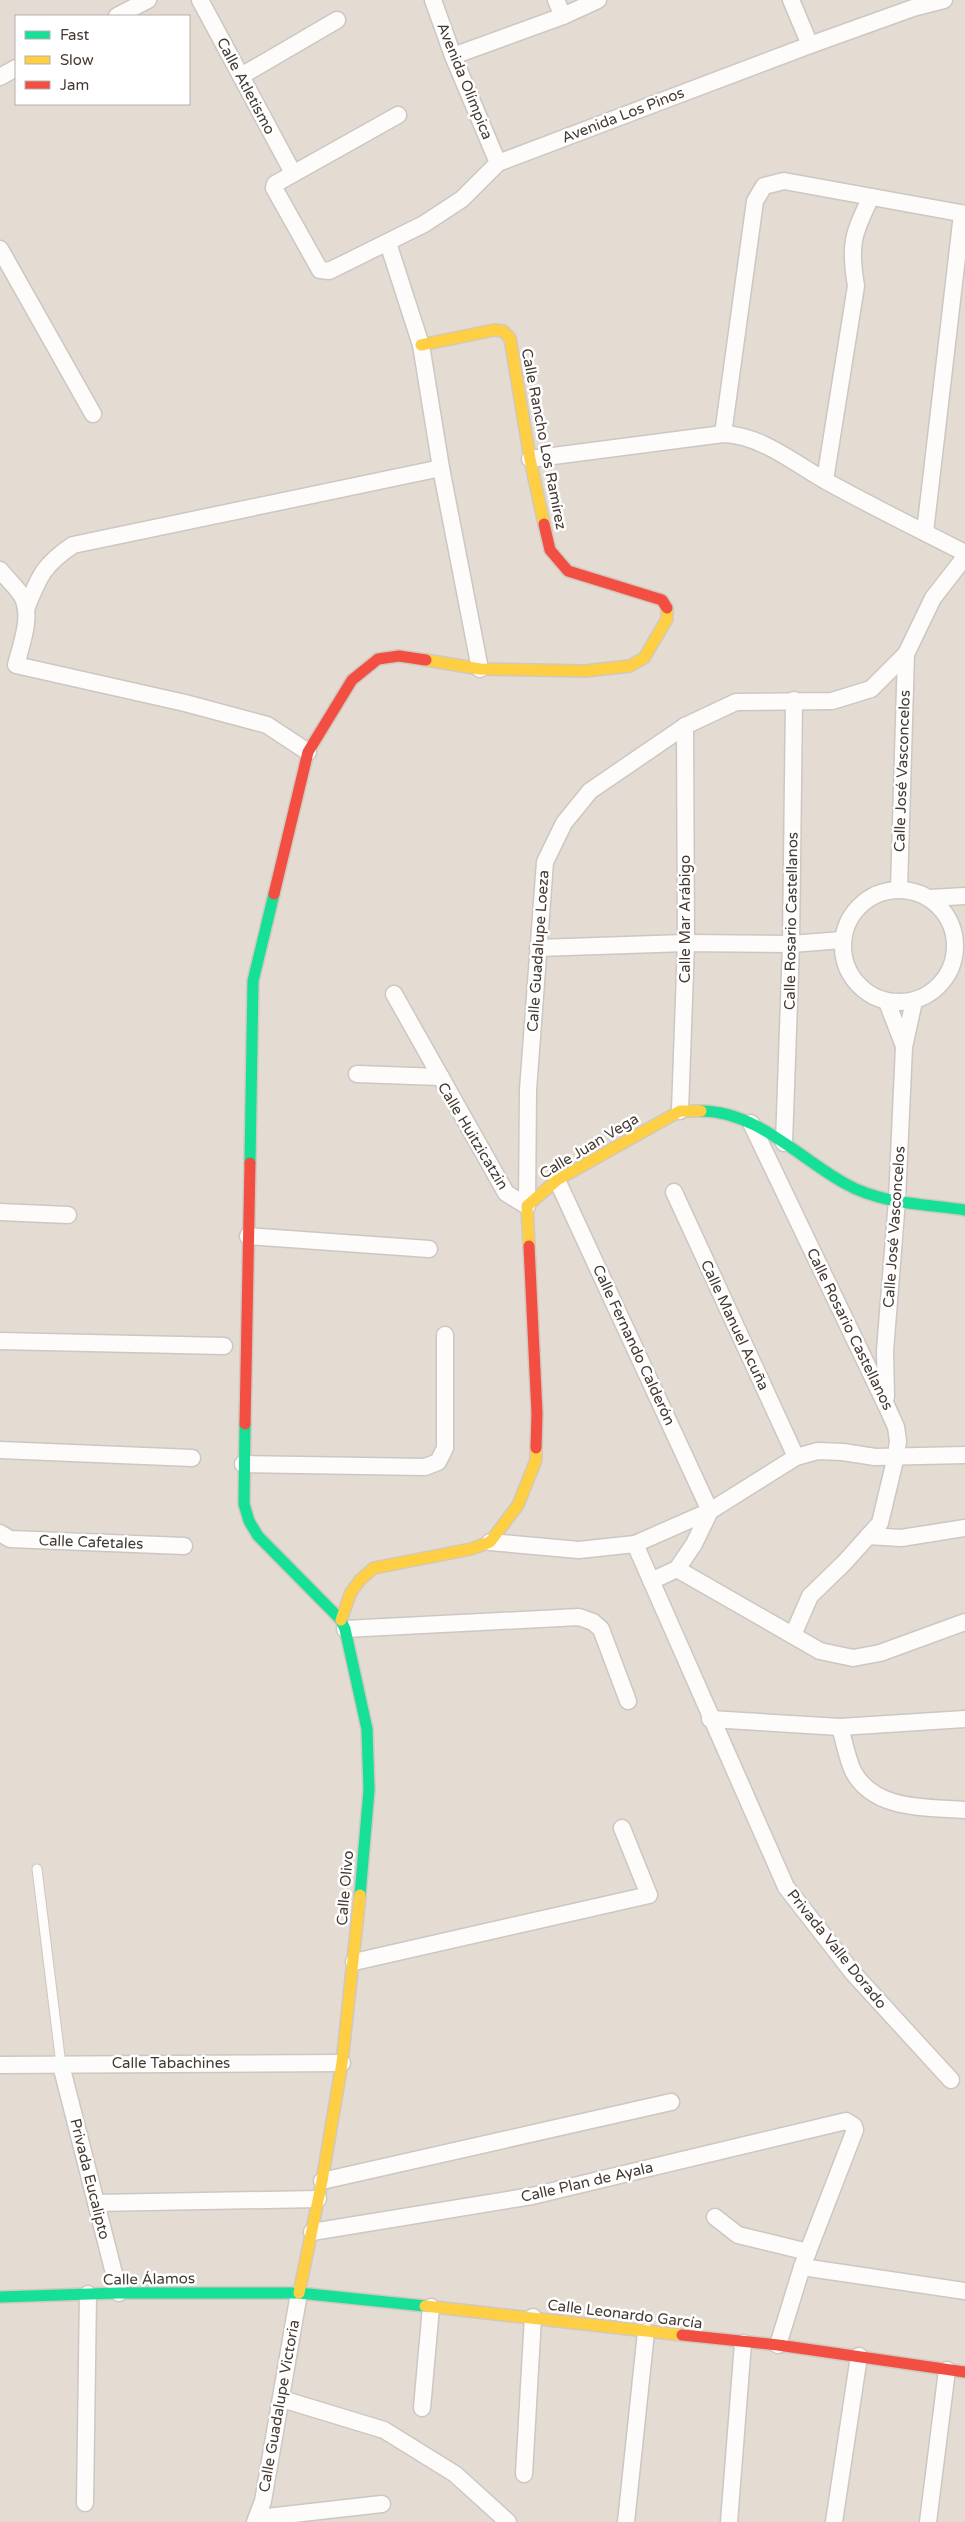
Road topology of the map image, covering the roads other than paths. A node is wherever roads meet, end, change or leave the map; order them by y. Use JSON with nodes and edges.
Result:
{"nodes":[{"id":1,"x":148,"y":0,"type":"edge"},
{"id":2,"x":200,"y":0,"type":"edge"},
{"id":3,"x":433,"y":0,"type":"edge"},
{"id":4,"x":556,"y":0,"type":"edge"},
{"id":5,"x":598,"y":0,"type":"edge"},
{"id":6,"x":791,"y":0,"type":"edge"},
{"id":7,"x":944,"y":0,"type":"edge"},
{"id":8,"x":912,"y":4,"type":"edge"},
{"id":9,"x":119,"y":15,"type":"edge"},
{"id":10,"x":562,"y":16,"type":"junction"},
{"id":11,"x":337,"y":20,"type":"dead end"},
{"id":12,"x":810,"y":45,"type":"junction"},
{"id":13,"x":453,"y":56,"type":"junction"},
{"id":14,"x":15,"y":69,"type":"edge"},
{"id":15,"x":241,"y":76,"type":"junction"},
{"id":16,"x":0,"y":77,"type":"edge"},
{"id":17,"x":398,"y":115,"type":"dead end"},
{"id":18,"x":498,"y":163,"type":"junction"},
{"id":19,"x":293,"y":173,"type":"junction"},
{"id":20,"x":871,"y":197,"type":"junction"},
{"id":21,"x":964,"y":214,"type":"edge"},
{"id":22,"x":388,"y":243,"type":"junction"},
{"id":23,"x":0,"y":249,"type":"edge"},
{"id":24,"x":421,"y":345,"type":"junction"},
{"id":25,"x":93,"y":414,"type":"dead end"},
{"id":26,"x":723,"y":434,"type":"junction"},
{"id":27,"x":530,"y":459,"type":"junction"},
{"id":28,"x":441,"y":468,"type":"junction"},
{"id":29,"x":825,"y":480,"type":"junction"},
{"id":30,"x":925,"y":532,"type":"junction"},
{"id":31,"x":965,"y":552,"type":"edge"},
{"id":32,"x":965,"y":557,"type":"edge"},
{"id":33,"x":0,"y":570,"type":"edge"},
{"id":34,"x":26,"y":608,"type":"junction"},
{"id":35,"x":906,"y":654,"type":"junction"},
{"id":36,"x":480,"y":669,"type":"junction"},
{"id":37,"x":794,"y":700,"type":"junction"},
{"id":38,"x":685,"y":726,"type":"junction"},
{"id":39,"x":308,"y":752,"type":"junction"},
{"id":40,"x":899,"y":889,"type":"junction"},
{"id":41,"x":965,"y":896,"type":"edge"},
{"id":42,"x":930,"y":898,"type":"junction"},
{"id":43,"x":842,"y":940,"type":"junction"},
{"id":44,"x":686,"y":943,"type":"junction"},
{"id":45,"x":791,"y":944,"type":"junction"},
{"id":46,"x":538,"y":948,"type":"junction"},
{"id":47,"x":394,"y":994,"type":"dead end"},
{"id":48,"x":914,"y":1001,"type":"junction"},
{"id":49,"x":887,"y":1002,"type":"junction"},
{"id":50,"x":904,"y":1047,"type":"junction"},
{"id":51,"x":357,"y":1074,"type":"dead end"},
{"id":52,"x":441,"y":1077,"type":"junction"},
{"id":53,"x":680,"y":1111,"type":"junction"},
{"id":54,"x":751,"y":1123,"type":"junction"},
{"id":55,"x":784,"y":1143,"type":"junction"},
{"id":56,"x":557,"y":1180,"type":"junction"},
{"id":57,"x":674,"y":1192,"type":"dead end"},
{"id":58,"x":897,"y":1200,"type":"junction"},
{"id":59,"x":527,"y":1206,"type":"junction"},
{"id":60,"x":965,"y":1210,"type":"edge"},
{"id":61,"x":0,"y":1212,"type":"edge"},
{"id":62,"x":68,"y":1215,"type":"dead end"},
{"id":63,"x":248,"y":1236,"type":"junction"},
{"id":64,"x":429,"y":1248,"type":"dead end"},
{"id":65,"x":445,"y":1335,"type":"dead end"},
{"id":66,"x":0,"y":1341,"type":"edge"},
{"id":67,"x":224,"y":1346,"type":"dead end"},
{"id":68,"x":887,"y":1407,"type":"junction"},
{"id":69,"x":0,"y":1450,"type":"edge"},
{"id":70,"x":965,"y":1455,"type":"edge"},
{"id":71,"x":896,"y":1456,"type":"junction"},
{"id":72,"x":796,"y":1457,"type":"junction"},
{"id":73,"x":192,"y":1458,"type":"dead end"},
{"id":74,"x":243,"y":1464,"type":"junction"},
{"id":75,"x":710,"y":1511,"type":"junction"},
{"id":76,"x":965,"y":1528,"type":"edge"},
{"id":77,"x":0,"y":1533,"type":"edge"},
{"id":78,"x":868,"y":1536,"type":"junction"},
{"id":79,"x":490,"y":1542,"type":"junction"},
{"id":80,"x":635,"y":1544,"type":"junction"},
{"id":81,"x":184,"y":1546,"type":"dead end"},
{"id":82,"x":678,"y":1569,"type":"junction"},
{"id":83,"x":651,"y":1581,"type":"junction"},
{"id":84,"x":965,"y":1622,"type":"edge"},
{"id":85,"x":343,"y":1625,"type":"junction"},
{"id":86,"x":793,"y":1635,"type":"junction"},
{"id":87,"x":628,"y":1701,"type":"dead end"},
{"id":88,"x":710,"y":1719,"type":"junction"},
{"id":89,"x":965,"y":1719,"type":"edge"},
{"id":90,"x":840,"y":1727,"type":"junction"},
{"id":91,"x":965,"y":1810,"type":"edge"},
{"id":92,"x":622,"y":1828,"type":"dead end"},
{"id":93,"x":37,"y":1868,"type":"dead end"},
{"id":94,"x":354,"y":1962,"type":"junction"},
{"id":95,"x":342,"y":2063,"type":"junction"},
{"id":96,"x":0,"y":2065,"type":"edge"},
{"id":97,"x":61,"y":2065,"type":"junction"},
{"id":98,"x":952,"y":2080,"type":"dead end"},
{"id":99,"x":671,"y":2102,"type":"dead end"},
{"id":100,"x":322,"y":2181,"type":"junction"},
{"id":101,"x":318,"y":2199,"type":"junction"},
{"id":102,"x":96,"y":2203,"type":"junction"},
{"id":103,"x":715,"y":2217,"type":"dead end"},
{"id":104,"x":312,"y":2232,"type":"junction"},
{"id":105,"x":808,"y":2252,"type":"junction"},
{"id":106,"x":802,"y":2267,"type":"junction"},
{"id":107,"x":965,"y":2291,"type":"edge"},
{"id":108,"x":119,"y":2293,"type":"junction"},
{"id":109,"x":299,"y":2293,"type":"junction"},
{"id":110,"x":88,"y":2294,"type":"junction"},
{"id":111,"x":0,"y":2297,"type":"edge"},
{"id":112,"x":431,"y":2307,"type":"junction"},
{"id":113,"x":533,"y":2318,"type":"junction"},
{"id":114,"x":646,"y":2332,"type":"junction"},
{"id":115,"x":743,"y":2343,"type":"junction"},
{"id":116,"x":778,"y":2345,"type":"junction"},
{"id":117,"x":859,"y":2356,"type":"junction"},
{"id":118,"x":947,"y":2370,"type":"junction"},
{"id":119,"x":965,"y":2372,"type":"edge"},
{"id":120,"x":282,"y":2399,"type":"junction"},
{"id":121,"x":422,"y":2408,"type":"dead end"},
{"id":122,"x":524,"y":2474,"type":"dead end"},
{"id":123,"x":85,"y":2503,"type":"dead end"},
{"id":124,"x":382,"y":2504,"type":"dead end"},
{"id":125,"x":257,"y":2520,"type":"edge"},
{"id":126,"x":508,"y":2522,"type":"edge"},
{"id":127,"x":626,"y":2522,"type":"edge"},
{"id":128,"x":729,"y":2522,"type":"edge"},
{"id":129,"x":834,"y":2522,"type":"edge"},
{"id":130,"x":928,"y":2522,"type":"edge"}],
"edges":[{"from":1,"to":9,"type":"street"},
{"from":2,"to":15,"type":"street","name":"Calle Atletismo"},
{"from":3,"to":13,"type":"street","name":"Avenida Olímpica"},
{"from":4,"to":10,"type":"street"},
{"from":5,"to":10,"type":"street"},
{"from":6,"to":12,"type":"street"},
{"from":7,"to":8,"type":"street","name":"Avenida Los Pinos"},
{"from":8,"to":12,"type":"street","name":"Avenida Los Pinos"},
{"from":10,"to":13,"type":"street"},
{"from":11,"to":15,"type":"street"},
{"from":12,"to":18,"type":"street","name":"Avenida Los Pinos"},
{"from":13,"to":18,"type":"street","name":"Avenida Olímpica"},
{"from":14,"to":16,"type":"street"},
{"from":15,"to":19,"type":"street","name":"Calle Atletismo"},
{"from":17,"to":19,"type":"street"},
{"from":18,"to":22,"type":"street","name":"Avenida Los Pinos"},
{"from":19,"to":22,"type":"street","name":"Avenida Los Pinos"},
{"from":20,"to":21,"type":"street"},
{"from":20,"to":26,"type":"street"},
{"from":20,"to":29,"type":"street"},
{"from":21,"to":30,"type":"street"},
{"from":22,"to":24,"type":"street"},
{"from":23,"to":25,"type":"street"},
{"from":24,"to":27,"type":"street","name":"Calle Rancho Los Ramírez"},
{"from":24,"to":28,"type":"street"},
{"from":26,"to":27,"type":"street"},
{"from":26,"to":29,"type":"street"},
{"from":27,"to":36,"type":"street","name":"Calle Rancho Los Ramírez"},
{"from":28,"to":34,"type":"street"},
{"from":28,"to":36,"type":"street"},
{"from":29,"to":30,"type":"street"},
{"from":30,"to":31,"type":"street"},
{"from":32,"to":35,"type":"street","name":"Calle Guadalupe Loeza"},
{"from":33,"to":34,"type":"street"},
{"from":34,"to":39,"type":"street"},
{"from":35,"to":37,"type":"street","name":"Calle Guadalupe Loeza"},
{"from":35,"to":40,"type":"street","name":"Calle José Vasconcelos"},
{"from":36,"to":39,"type":"street"},
{"from":37,"to":38,"type":"street","name":"Calle Guadalupe Loeza"},
{"from":37,"to":45,"type":"street","name":"Calle Rosario Castellanos"},
{"from":38,"to":44,"type":"street","name":"Calle Mar Arábigo"},
{"from":38,"to":46,"type":"street","name":"Calle Guadalupe Loeza"},
{"from":39,"to":63,"type":"street"},
{"from":40,"to":42,"type":"street"},
{"from":40,"to":43,"type":"street"},
{"from":41,"to":42,"type":"street"},
{"from":42,"to":48,"type":"street"},
{"from":43,"to":45,"type":"street"},
{"from":43,"to":49,"type":"street"},
{"from":44,"to":45,"type":"street"},
{"from":44,"to":46,"type":"street"},
{"from":44,"to":53,"type":"street","name":"Calle Mar Arábigo"},
{"from":45,"to":55,"type":"street","name":"Calle Rosario Castellanos"},
{"from":46,"to":59,"type":"street","name":"Calle Guadalupe Loeza"},
{"from":47,"to":52,"type":"street"},
{"from":48,"to":49,"type":"street"},
{"from":48,"to":50,"type":"street","name":"Calle José Vasconcelos"},
{"from":49,"to":50,"type":"street","name":"Calle José Vasconcelos"},
{"from":50,"to":58,"type":"street","name":"Calle José Vasconcelos"},
{"from":51,"to":52,"type":"street","name":"Calle Huitzicatzin"},
{"from":52,"to":59,"type":"street","name":"Calle Huitzicatzin"},
{"from":53,"to":54,"type":"street","name":"Calle Juan Vega"},
{"from":53,"to":56,"type":"street","name":"Calle Juan Vega"},
{"from":54,"to":55,"type":"street","name":"Calle Juan Vega"},
{"from":54,"to":68,"type":"street","name":"Calle Rosario Castellanos"},
{"from":55,"to":58,"type":"street","name":"Calle Juan Vega"},
{"from":56,"to":59,"type":"street","name":"Calle Juan Vega"},
{"from":56,"to":75,"type":"street","name":"Calle Fernando Calderón"},
{"from":57,"to":72,"type":"street","name":"Calle Manuel Acuña"},
{"from":58,"to":60,"type":"street","name":"Calle Juan Vega"},
{"from":58,"to":68,"type":"street","name":"Calle José Vasconcelos"},
{"from":59,"to":79,"type":"street"},
{"from":61,"to":62,"type":"street"},
{"from":63,"to":64,"type":"street"},
{"from":63,"to":74,"type":"street"},
{"from":65,"to":74,"type":"street"},
{"from":66,"to":67,"type":"street"},
{"from":68,"to":71,"type":"street","name":"Calle Rosario Castellanos"},
{"from":69,"to":73,"type":"street"},
{"from":70,"to":71,"type":"street"},
{"from":71,"to":72,"type":"street"},
{"from":71,"to":78,"type":"street","name":"Calle Rosario Castellanos"},
{"from":72,"to":75,"type":"street"},
{"from":74,"to":85,"type":"street"},
{"from":75,"to":80,"type":"street"},
{"from":75,"to":82,"type":"street"},
{"from":76,"to":78,"type":"street"},
{"from":77,"to":81,"type":"street","name":"Calle Cafetales"},
{"from":78,"to":86,"type":"street","name":"Calle Rosario Castellanos"},
{"from":79,"to":80,"type":"street"},
{"from":79,"to":85,"type":"street"},
{"from":80,"to":83,"type":"street","name":"Privada Valle Dorado"},
{"from":82,"to":83,"type":"street"},
{"from":82,"to":86,"type":"street"},
{"from":83,"to":88,"type":"street","name":"Privada Valle Dorado"},
{"from":84,"to":86,"type":"street"},
{"from":85,"to":87,"type":"street"},
{"from":85,"to":94,"type":"street","name":"Calle Olivo"},
{"from":88,"to":90,"type":"street"},
{"from":88,"to":98,"type":"street","name":"Privada Valle Dorado"},
{"from":89,"to":90,"type":"street"},
{"from":90,"to":91,"type":"street"},
{"from":92,"to":94,"type":"street"},
{"from":93,"to":97,"type":"lane"},
{"from":94,"to":95,"type":"street","name":"Calle Olivo"},
{"from":95,"to":97,"type":"street","name":"Calle Tabachines"},
{"from":95,"to":100,"type":"street","name":"Calle Olivo"},
{"from":96,"to":97,"type":"street","name":"Calle Tabachines"},
{"from":97,"to":102,"type":"street","name":"Privada Eucalipto"},
{"from":99,"to":100,"type":"street"},
{"from":100,"to":101,"type":"street","name":"Calle Olivo"},
{"from":101,"to":102,"type":"street"},
{"from":101,"to":104,"type":"street","name":"Calle Olivo"},
{"from":102,"to":108,"type":"street","name":"Privada Eucalipto"},
{"from":103,"to":105,"type":"street"},
{"from":104,"to":105,"type":"street","name":"Calle Plan de Ayala"},
{"from":104,"to":109,"type":"street","name":"Calle Olivo"},
{"from":105,"to":106,"type":"street"},
{"from":106,"to":107,"type":"street"},
{"from":106,"to":116,"type":"street"},
{"from":108,"to":109,"type":"street","name":"Calle Álamos"},
{"from":108,"to":110,"type":"street","name":"Calle Álamos"},
{"from":109,"to":112,"type":"street","name":"Calle Leonardo García"},
{"from":109,"to":120,"type":"street","name":"Calle Guadalupe Victoria"},
{"from":110,"to":111,"type":"street","name":"Calle Álamos"},
{"from":110,"to":123,"type":"street"},
{"from":112,"to":113,"type":"street","name":"Calle Leonardo García"},
{"from":112,"to":121,"type":"street"},
{"from":113,"to":114,"type":"street","name":"Calle Leonardo García"},
{"from":113,"to":122,"type":"street"},
{"from":114,"to":115,"type":"street","name":"Calle Leonardo García"},
{"from":114,"to":127,"type":"street"},
{"from":115,"to":116,"type":"street","name":"Calle Leonardo García"},
{"from":115,"to":128,"type":"street"},
{"from":116,"to":117,"type":"street","name":"Calle Leonardo García"},
{"from":117,"to":118,"type":"street","name":"Calle Leonardo García"},
{"from":117,"to":129,"type":"street"},
{"from":118,"to":119,"type":"street","name":"Calle Leonardo García"},
{"from":118,"to":130,"type":"street"},
{"from":120,"to":125,"type":"street","name":"Calle Guadalupe Victoria"},
{"from":120,"to":126,"type":"street"},
{"from":124,"to":125,"type":"street"}]}
